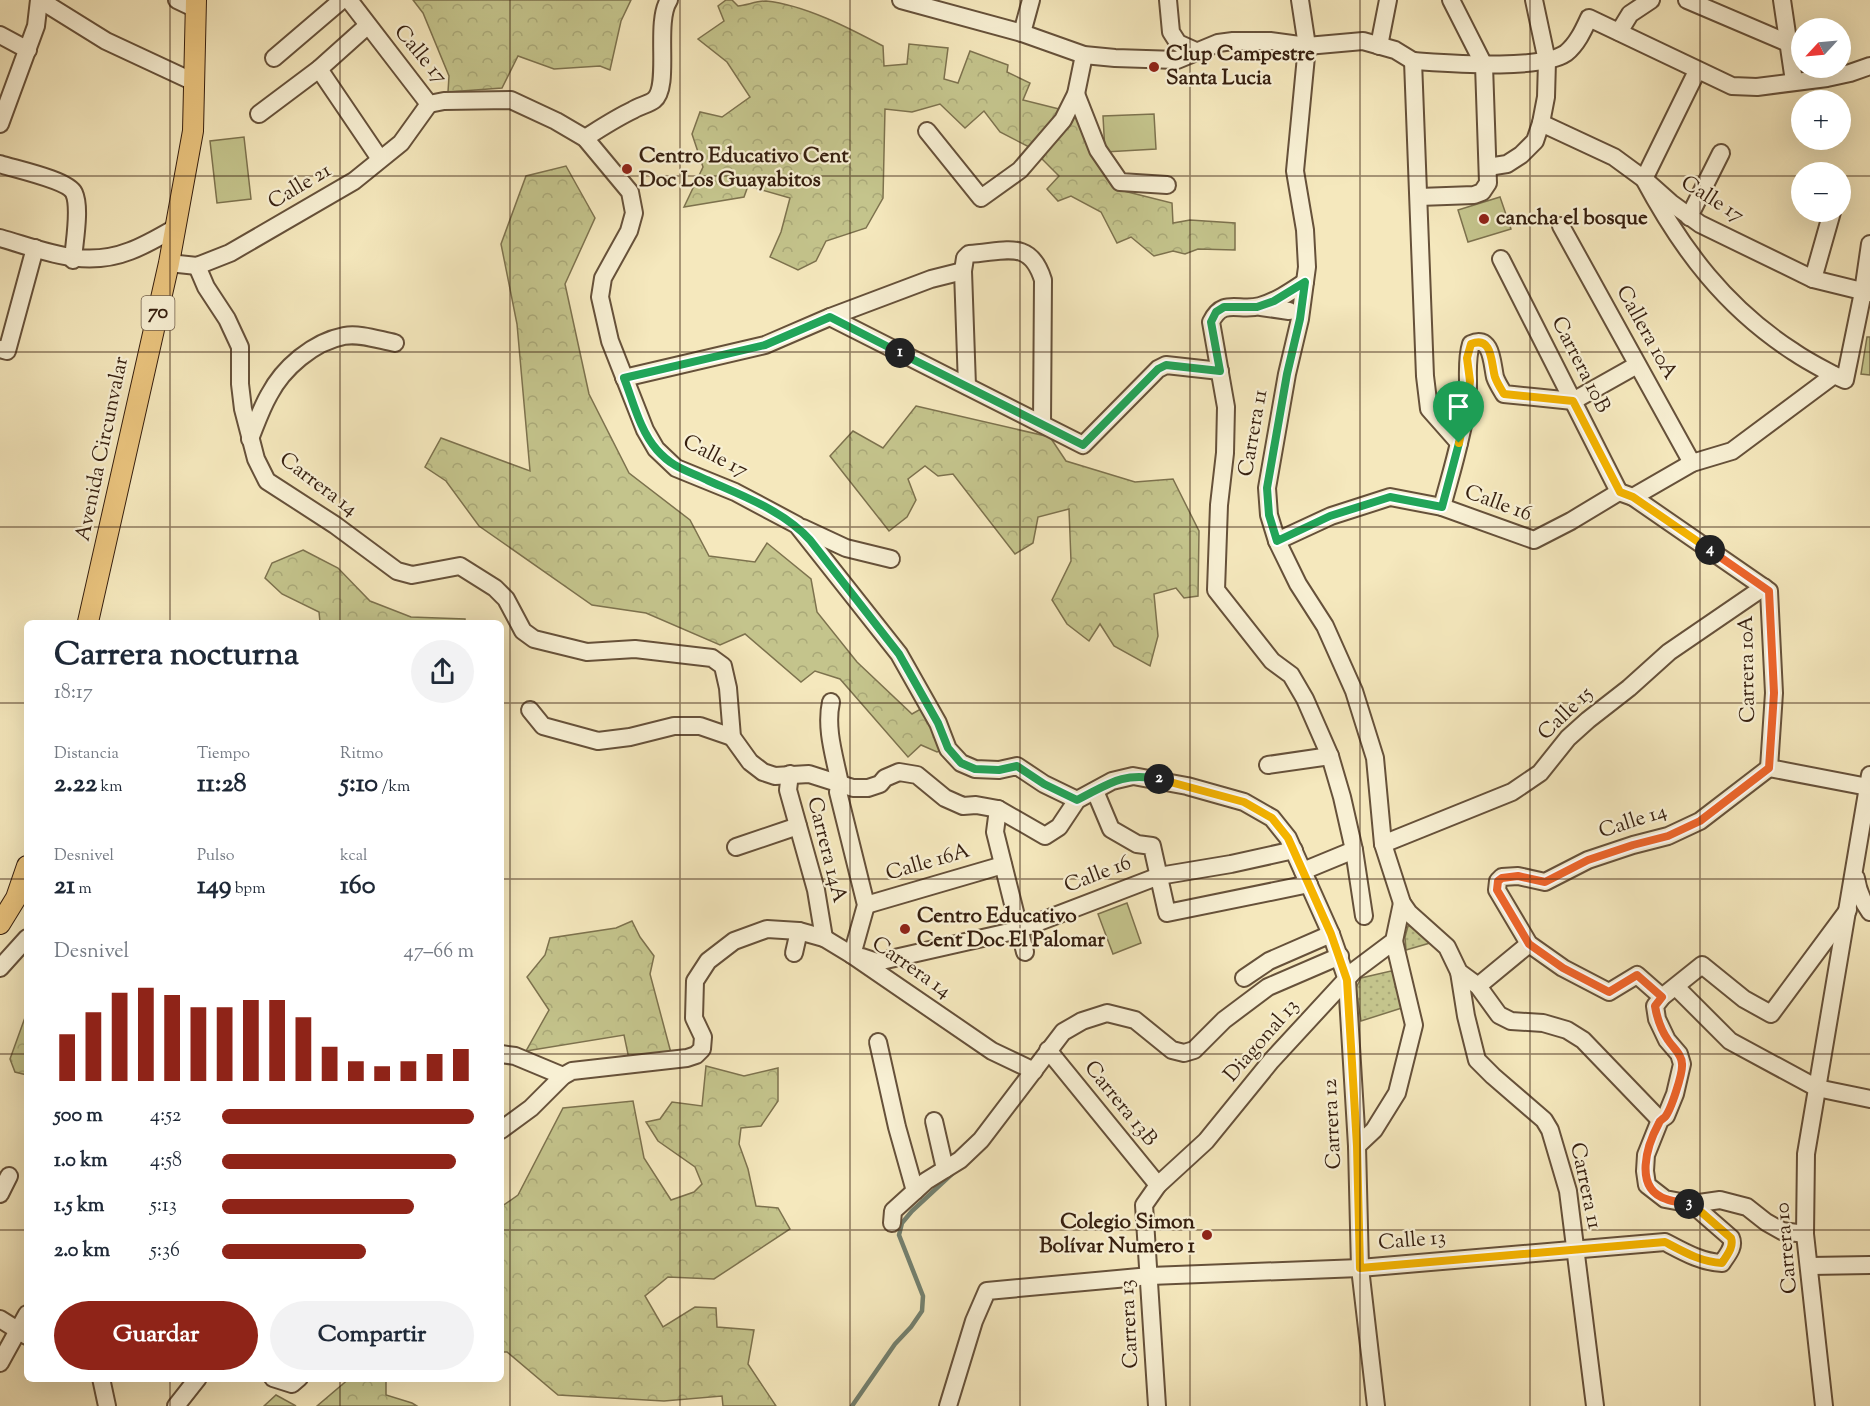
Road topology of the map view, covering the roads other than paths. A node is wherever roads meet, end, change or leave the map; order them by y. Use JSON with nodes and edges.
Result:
{"nodes":[{"id":1,"x":39,"y":0,"type":"edge"},
{"id":2,"x":177,"y":0,"type":"edge"},
{"id":3,"x":342,"y":0,"type":"edge"},
{"id":4,"x":348,"y":0,"type":"edge"},
{"id":5,"x":669,"y":0,"type":"edge"},
{"id":6,"x":901,"y":0,"type":"edge"},
{"id":7,"x":1031,"y":0,"type":"edge"},
{"id":8,"x":1168,"y":0,"type":"edge"},
{"id":9,"x":1300,"y":0,"type":"edge"},
{"id":10,"x":1388,"y":0,"type":"edge"},
{"id":11,"x":1451,"y":0,"type":"edge"},
{"id":12,"x":1651,"y":0,"type":"edge"},
{"id":13,"x":1687,"y":0,"type":"edge"},
{"id":14,"x":1782,"y":0,"type":"edge"},
{"id":15,"x":1538,"y":3,"type":"edge"},
{"id":16,"x":196,"y":5,"type":"edge"},
{"id":17,"x":1627,"y":7,"type":"edge"},
{"id":18,"x":367,"y":26,"type":"junction"},
{"id":19,"x":1619,"y":32,"type":"junction"},
{"id":20,"x":1022,"y":33,"type":"junction"},
{"id":21,"x":0,"y":35,"type":"edge"},
{"id":22,"x":1788,"y":43,"type":"junction"},
{"id":23,"x":1307,"y":46,"type":"junction"},
{"id":24,"x":1379,"y":46,"type":"junction"},
{"id":25,"x":28,"y":50,"type":"junction"},
{"id":26,"x":1198,"y":52,"type":"junction"},
{"id":27,"x":1084,"y":55,"type":"junction"},
{"id":28,"x":273,"y":58,"type":"dead end"},
{"id":29,"x":1413,"y":61,"type":"junction"},
{"id":30,"x":1547,"y":61,"type":"junction"},
{"id":31,"x":1484,"y":64,"type":"junction"},
{"id":32,"x":1870,"y":66,"type":"edge"},
{"id":33,"x":319,"y":69,"type":"junction"},
{"id":34,"x":1697,"y":71,"type":"junction"},
{"id":35,"x":1794,"y":81,"type":"junction"},
{"id":36,"x":194,"y":82,"type":"junction"},
{"id":37,"x":1076,"y":94,"type":"junction"},
{"id":38,"x":429,"y":104,"type":"junction"},
{"id":39,"x":260,"y":114,"type":"dead end"},
{"id":40,"x":1541,"y":123,"type":"junction"},
{"id":41,"x":0,"y":124,"type":"edge"},
{"id":42,"x":927,"y":130,"type":"dead end"},
{"id":43,"x":585,"y":138,"type":"junction"},
{"id":44,"x":1722,"y":153,"type":"dead end"},
{"id":45,"x":380,"y":159,"type":"junction"},
{"id":46,"x":0,"y":164,"type":"edge"},
{"id":47,"x":1488,"y":167,"type":"junction"},
{"id":48,"x":1644,"y":179,"type":"junction"},
{"id":49,"x":1167,"y":185,"type":"dead end"},
{"id":50,"x":1419,"y":197,"type":"junction"},
{"id":51,"x":1689,"y":218,"type":"junction"},
{"id":52,"x":1829,"y":222,"type":"edge"},
{"id":53,"x":1561,"y":226,"type":"dead end"},
{"id":54,"x":176,"y":228,"type":"junction"},
{"id":55,"x":0,"y":238,"type":"edge"},
{"id":56,"x":1870,"y":244,"type":"edge"},
{"id":57,"x":35,"y":248,"type":"junction"},
{"id":58,"x":73,"y":260,"type":"junction"},
{"id":59,"x":1501,"y":260,"type":"dead end"},
{"id":60,"x":169,"y":263,"type":"junction"},
{"id":61,"x":197,"y":266,"type":"junction"},
{"id":62,"x":963,"y":271,"type":"junction"},
{"id":63,"x":1814,"y":279,"type":"junction"},
{"id":64,"x":1305,"y":282,"type":"junction"},
{"id":65,"x":1866,"y":293,"type":"edge"},
{"id":66,"x":1257,"y":307,"type":"junction"},
{"id":67,"x":1289,"y":311,"type":"dead end"},
{"id":68,"x":830,"y":317,"type":"junction"},
{"id":69,"x":395,"y":343,"type":"dead end"},
{"id":70,"x":0,"y":349,"type":"edge"},
{"id":71,"x":1637,"y":364,"type":"junction"},
{"id":72,"x":1220,"y":371,"type":"junction"},
{"id":73,"x":624,"y":378,"type":"junction"},
{"id":74,"x":1840,"y":378,"type":"junction"},
{"id":75,"x":967,"y":386,"type":"junction"},
{"id":76,"x":1573,"y":401,"type":"junction"},
{"id":77,"x":1042,"y":424,"type":"junction"},
{"id":78,"x":250,"y":439,"type":"junction"},
{"id":79,"x":1459,"y":443,"type":"junction"},
{"id":80,"x":1692,"y":463,"type":"junction"},
{"id":81,"x":1626,"y":494,"type":"junction"},
{"id":82,"x":1442,"y":507,"type":"junction"},
{"id":83,"x":797,"y":525,"type":"junction"},
{"id":84,"x":1277,"y":541,"type":"junction"},
{"id":85,"x":891,"y":559,"type":"dead end"},
{"id":86,"x":1764,"y":587,"type":"junction"},
{"id":87,"x":88,"y":620,"type":"edge"},
{"id":88,"x":831,"y":702,"type":"dead end"},
{"id":89,"x":530,"y":710,"type":"dead end"},
{"id":90,"x":732,"y":737,"type":"junction"},
{"id":91,"x":1330,"y":756,"type":"junction"},
{"id":92,"x":1268,"y":765,"type":"dead end"},
{"id":93,"x":1769,"y":768,"type":"junction"},
{"id":94,"x":790,"y":774,"type":"junction"},
{"id":95,"x":1869,"y":781,"type":"edge"},
{"id":96,"x":840,"y":784,"type":"junction"},
{"id":97,"x":1095,"y":791,"type":"junction"},
{"id":98,"x":1077,"y":800,"type":"junction"},
{"id":99,"x":998,"y":809,"type":"junction"},
{"id":100,"x":798,"y":826,"type":"junction"},
{"id":101,"x":1383,"y":843,"type":"junction"},
{"id":102,"x":736,"y":847,"type":"dead end"},
{"id":103,"x":1294,"y":850,"type":"junction"},
{"id":104,"x":1354,"y":850,"type":"junction"},
{"id":105,"x":1003,"y":865,"type":"junction"},
{"id":106,"x":1855,"y":866,"type":"junction"},
{"id":107,"x":24,"y":875,"type":"edge"},
{"id":108,"x":1159,"y":876,"type":"junction"},
{"id":109,"x":1306,"y":877,"type":"junction"},
{"id":110,"x":1402,"y":903,"type":"junction"},
{"id":111,"x":866,"y":905,"type":"junction"},
{"id":112,"x":1848,"y":910,"type":"junction"},
{"id":113,"x":1870,"y":912,"type":"edge"},
{"id":114,"x":1364,"y":916,"type":"dead end"},
{"id":115,"x":0,"y":924,"type":"edge"},
{"id":116,"x":1018,"y":930,"type":"junction"},
{"id":117,"x":799,"y":931,"type":"junction"},
{"id":118,"x":1331,"y":934,"type":"junction"},
{"id":119,"x":824,"y":938,"type":"junction"},
{"id":120,"x":24,"y":941,"type":"edge"},
{"id":121,"x":1394,"y":941,"type":"junction"},
{"id":122,"x":1529,"y":944,"type":"junction"},
{"id":123,"x":1025,"y":952,"type":"dead end"},
{"id":124,"x":794,"y":953,"type":"dead end"},
{"id":125,"x":852,"y":954,"type":"junction"},
{"id":126,"x":1340,"y":956,"type":"junction"},
{"id":127,"x":0,"y":968,"type":"edge"},
{"id":128,"x":1459,"y":972,"type":"junction"},
{"id":129,"x":1244,"y":978,"type":"dead end"},
{"id":130,"x":1347,"y":980,"type":"junction"},
{"id":131,"x":1478,"y":986,"type":"junction"},
{"id":132,"x":1669,"y":992,"type":"junction"},
{"id":133,"x":878,"y":1042,"type":"dead end"},
{"id":134,"x":1048,"y":1050,"type":"junction"},
{"id":135,"x":504,"y":1054,"type":"edge"},
{"id":136,"x":1034,"y":1071,"type":"junction"},
{"id":137,"x":563,"y":1076,"type":"junction"},
{"id":138,"x":1817,"y":1088,"type":"junction"},
{"id":139,"x":1870,"y":1099,"type":"edge"},
{"id":140,"x":934,"y":1120,"type":"dead end"},
{"id":141,"x":1660,"y":1120,"type":"junction"},
{"id":142,"x":504,"y":1128,"type":"edge"},
{"id":143,"x":1357,"y":1146,"type":"junction"},
{"id":144,"x":945,"y":1169,"type":"junction"},
{"id":145,"x":9,"y":1176,"type":"dead end"},
{"id":146,"x":1158,"y":1185,"type":"junction"},
{"id":147,"x":915,"y":1191,"type":"junction"},
{"id":148,"x":0,"y":1194,"type":"edge"},
{"id":149,"x":1144,"y":1204,"type":"joint"},
{"id":150,"x":1692,"y":1204,"type":"junction"},
{"id":151,"x":892,"y":1223,"type":"dead end"},
{"id":152,"x":1805,"y":1234,"type":"junction"},
{"id":153,"x":1575,"y":1248,"type":"junction"},
{"id":154,"x":1870,"y":1264,"type":"edge"},
{"id":155,"x":1810,"y":1266,"type":"junction"},
{"id":156,"x":1360,"y":1268,"type":"junction"},
{"id":157,"x":1150,"y":1276,"type":"junction"},
{"id":158,"x":0,"y":1319,"type":"edge"},
{"id":159,"x":23,"y":1334,"type":"edge"},
{"id":160,"x":0,"y":1363,"type":"edge"},
{"id":161,"x":102,"y":1382,"type":"edge"},
{"id":162,"x":190,"y":1382,"type":"edge"},
{"id":163,"x":107,"y":1406,"type":"edge"},
{"id":164,"x":176,"y":1406,"type":"edge"},
{"id":165,"x":948,"y":1406,"type":"edge"},
{"id":166,"x":1157,"y":1406,"type":"edge"},
{"id":167,"x":1376,"y":1406,"type":"edge"},
{"id":168,"x":1594,"y":1406,"type":"edge"},
{"id":169,"x":1824,"y":1406,"type":"edge"}],
"edges":[{"from":1,"to":25,"type":"street"},
{"from":1,"to":36,"type":"street"},
{"from":2,"to":16,"type":"street"},
{"from":3,"to":28,"type":"street"},
{"from":4,"to":18,"type":"street","name":"Calle 17"},
{"from":5,"to":43,"type":"street"},
{"from":6,"to":20,"type":"street"},
{"from":7,"to":20,"type":"street"},
{"from":8,"to":26,"type":"street"},
{"from":9,"to":23,"type":"street","name":"Carrera 11"},
{"from":10,"to":24,"type":"street"},
{"from":11,"to":31,"type":"street"},
{"from":12,"to":17,"type":"street"},
{"from":13,"to":22,"type":"street"},
{"from":14,"to":22,"type":"street"},
{"from":15,"to":30,"type":"street"},
{"from":16,"to":36,"type":"main road","name":"Avenida Circunvalar","number":"70"},
{"from":17,"to":19,"type":"street"},
{"from":18,"to":33,"type":"street"},
{"from":18,"to":38,"type":"street","name":"Calle 17"},
{"from":19,"to":30,"type":"street"},
{"from":19,"to":34,"type":"street"},
{"from":20,"to":27,"type":"street"},
{"from":21,"to":25,"type":"street"},
{"from":22,"to":35,"type":"street"},
{"from":23,"to":24,"type":"street"},
{"from":23,"to":26,"type":"street"},
{"from":23,"to":64,"type":"street","name":"Carrera 11"},
{"from":24,"to":29,"type":"street"},
{"from":25,"to":41,"type":"street"},
{"from":26,"to":27,"type":"street"},
{"from":27,"to":37,"type":"street"},
{"from":29,"to":31,"type":"street"},
{"from":29,"to":50,"type":"street"},
{"from":30,"to":31,"type":"street"},
{"from":30,"to":40,"type":"street"},
{"from":31,"to":47,"type":"street"},
{"from":32,"to":35,"type":"street"},
{"from":33,"to":39,"type":"street"},
{"from":33,"to":45,"type":"street"},
{"from":34,"to":35,"type":"street"},
{"from":34,"to":48,"type":"street"},
{"from":36,"to":54,"type":"main road","name":"Avenida Circunvalar","number":"70"},
{"from":37,"to":42,"type":"street"},
{"from":37,"to":49,"type":"street"},
{"from":38,"to":43,"type":"street","name":"Calle 17"},
{"from":38,"to":45,"type":"street","name":"Calle 21"},
{"from":40,"to":47,"type":"street"},
{"from":40,"to":48,"type":"street","name":"Calle 17"},
{"from":43,"to":73,"type":"street","name":"Calle 17"},
{"from":44,"to":51,"type":"street"},
{"from":45,"to":61,"type":"street","name":"Calle 21"},
{"from":46,"to":58,"type":"street"},
{"from":47,"to":50,"type":"street"},
{"from":48,"to":51,"type":"street","name":"Calle 17"},
{"from":48,"to":74,"type":"street"},
{"from":50,"to":79,"type":"street"},
{"from":51,"to":63,"type":"street","name":"Calle 17"},
{"from":52,"to":63,"type":"street"},
{"from":53,"to":71,"type":"street","name":"Callera 10A"},
{"from":54,"to":58,"type":"street"},
{"from":54,"to":60,"type":"main road","name":"Avenida Circunvalar","number":"70"},
{"from":55,"to":57,"type":"street"},
{"from":56,"to":65,"type":"street"},
{"from":57,"to":58,"type":"street"},
{"from":57,"to":70,"type":"street"},
{"from":59,"to":76,"type":"street","name":"Carrera 10B"},
{"from":60,"to":61,"type":"street","name":"Calle 21"},
{"from":60,"to":87,"type":"main road","name":"Avenida Circunvalar","number":"70"},
{"from":61,"to":78,"type":"street","name":"Carrera 14"},
{"from":62,"to":68,"type":"street"},
{"from":62,"to":75,"type":"street"},
{"from":62,"to":77,"type":"street"},
{"from":63,"to":65,"type":"street","name":"Calle 17"},
{"from":64,"to":66,"type":"street"},
{"from":64,"to":84,"type":"street","name":"Carrera 11"},
{"from":65,"to":74,"type":"street"},
{"from":66,"to":67,"type":"street"},
{"from":66,"to":72,"type":"street"},
{"from":68,"to":73,"type":"street"},
{"from":68,"to":75,"type":"street"},
{"from":69,"to":78,"type":"street"},
{"from":71,"to":76,"type":"street"},
{"from":71,"to":80,"type":"street","name":"Callera 10A"},
{"from":72,"to":77,"type":"street"},
{"from":72,"to":91,"type":"street"},
{"from":73,"to":83,"type":"street","name":"Calle 17"},
{"from":74,"to":80,"type":"street"},
{"from":75,"to":77,"type":"street"},
{"from":76,"to":79,"type":"street"},
{"from":76,"to":81,"type":"street","name":"Carrera 10B"},
{"from":78,"to":90,"type":"street","name":"Carrera 14"},
{"from":79,"to":82,"type":"street"},
{"from":80,"to":81,"type":"street"},
{"from":81,"to":82,"type":"street","name":"Calle 16"},
{"from":81,"to":86,"type":"street","name":"Carrera 10A"},
{"from":82,"to":84,"type":"street","name":"Calle 16"},
{"from":83,"to":85,"type":"street"},
{"from":83,"to":98,"type":"street","name":"Calle 17"},
{"from":84,"to":101,"type":"street","name":"Carrera 11"},
{"from":86,"to":93,"type":"street","name":"Carrera 10A"},
{"from":86,"to":101,"type":"street","name":"Calle 15"},
{"from":88,"to":96,"type":"street","name":"Carrera 14"},
{"from":89,"to":90,"type":"street"},
{"from":90,"to":94,"type":"street"},
{"from":91,"to":92,"type":"street"},
{"from":91,"to":104,"type":"street"},
{"from":93,"to":95,"type":"street"},
{"from":93,"to":122,"type":"street","name":"Calle 14"},
{"from":94,"to":96,"type":"street"},
{"from":94,"to":100,"type":"street","name":"Carrera 14A"},
{"from":95,"to":106,"type":"street","name":"Carrera 10"},
{"from":96,"to":99,"type":"street"},
{"from":96,"to":111,"type":"street","name":"Carrera 14"},
{"from":97,"to":98,"type":"street"},
{"from":97,"to":103,"type":"street"},
{"from":97,"to":108,"type":"street"},
{"from":98,"to":99,"type":"street"},
{"from":99,"to":105,"type":"street"},
{"from":100,"to":102,"type":"street"},
{"from":100,"to":119,"type":"street","name":"Carrera 14A"},
{"from":101,"to":110,"type":"street","name":"Carrera 11"},
{"from":103,"to":108,"type":"street","name":"Calle 16"},
{"from":103,"to":109,"type":"street","name":"Carrera 12"},
{"from":104,"to":109,"type":"street"},
{"from":104,"to":114,"type":"street"},
{"from":105,"to":111,"type":"street","name":"Calle 16A"},
{"from":105,"to":116,"type":"street"},
{"from":106,"to":112,"type":"street","name":"Carrera 10"},
{"from":106,"to":113,"type":"street"},
{"from":107,"to":115,"type":"main road"},
{"from":108,"to":109,"type":"street"},
{"from":108,"to":116,"type":"street","name":"Calle 16"},
{"from":109,"to":118,"type":"street","name":"Carrera 12"},
{"from":110,"to":121,"type":"street"},
{"from":110,"to":128,"type":"street","name":"Carrera 11"},
{"from":111,"to":125,"type":"street","name":"Carrera 14"},
{"from":112,"to":132,"type":"street"},
{"from":112,"to":138,"type":"street","name":"Carrera 10"},
{"from":116,"to":123,"type":"street"},
{"from":116,"to":125,"type":"street","name":"Calle 16"},
{"from":117,"to":119,"type":"street"},
{"from":117,"to":124,"type":"street"},
{"from":117,"to":137,"type":"street"},
{"from":118,"to":126,"type":"street","name":"Carrera 12"},
{"from":118,"to":129,"type":"street"},
{"from":119,"to":125,"type":"street"},
{"from":120,"to":127,"type":"street"},
{"from":121,"to":130,"type":"street","name":"Diagonal 13"},
{"from":121,"to":143,"type":"street"},
{"from":122,"to":131,"type":"street"},
{"from":122,"to":132,"type":"street"},
{"from":125,"to":136,"type":"street","name":"Carrera 14"},
{"from":126,"to":130,"type":"street","name":"Carrera 12"},
{"from":126,"to":134,"type":"street"},
{"from":128,"to":131,"type":"street","name":"Carrera 11"},
{"from":128,"to":153,"type":"street","name":"Carrera 11"},
{"from":130,"to":143,"type":"street","name":"Carrera 12"},
{"from":130,"to":146,"type":"street","name":"Diagonal 13"},
{"from":131,"to":141,"type":"street"},
{"from":132,"to":138,"type":"street"},
{"from":132,"to":141,"type":"street"},
{"from":133,"to":147,"type":"street"},
{"from":134,"to":136,"type":"street"},
{"from":134,"to":146,"type":"street","name":"Carrera 13B"},
{"from":135,"to":137,"type":"street"},
{"from":136,"to":144,"type":"street"},
{"from":137,"to":142,"type":"street"},
{"from":138,"to":139,"type":"street"},
{"from":138,"to":152,"type":"street","name":"Carrera 10"},
{"from":140,"to":144,"type":"street"},
{"from":141,"to":150,"type":"street"},
{"from":143,"to":156,"type":"street","name":"Carrera 12"},
{"from":144,"to":147,"type":"street"},
{"from":145,"to":148,"type":"street"},
{"from":146,"to":149,"type":"street","name":"Diagonal 13"},
{"from":147,"to":151,"type":"street"},
{"from":149,"to":157,"type":"street","name":"Carrera 13"},
{"from":150,"to":152,"type":"street"},
{"from":150,"to":153,"type":"street","name":"Calle 13"},
{"from":152,"to":155,"type":"street","name":"Carrera 10"},
{"from":153,"to":156,"type":"street","name":"Calle 13"},
{"from":153,"to":168,"type":"street","name":"Carrera 11"},
{"from":154,"to":155,"type":"street"},
{"from":155,"to":169,"type":"street","name":"Carrera 10"},
{"from":156,"to":157,"type":"street","name":"Calle 13"},
{"from":156,"to":167,"type":"street","name":"Carrera 12"},
{"from":157,"to":165,"type":"street","name":"Calle 13"},
{"from":157,"to":166,"type":"street","name":"Carrera 13"},
{"from":158,"to":159,"type":"street"},
{"from":159,"to":160,"type":"street"},
{"from":161,"to":163,"type":"street"},
{"from":162,"to":164,"type":"street"}]}
